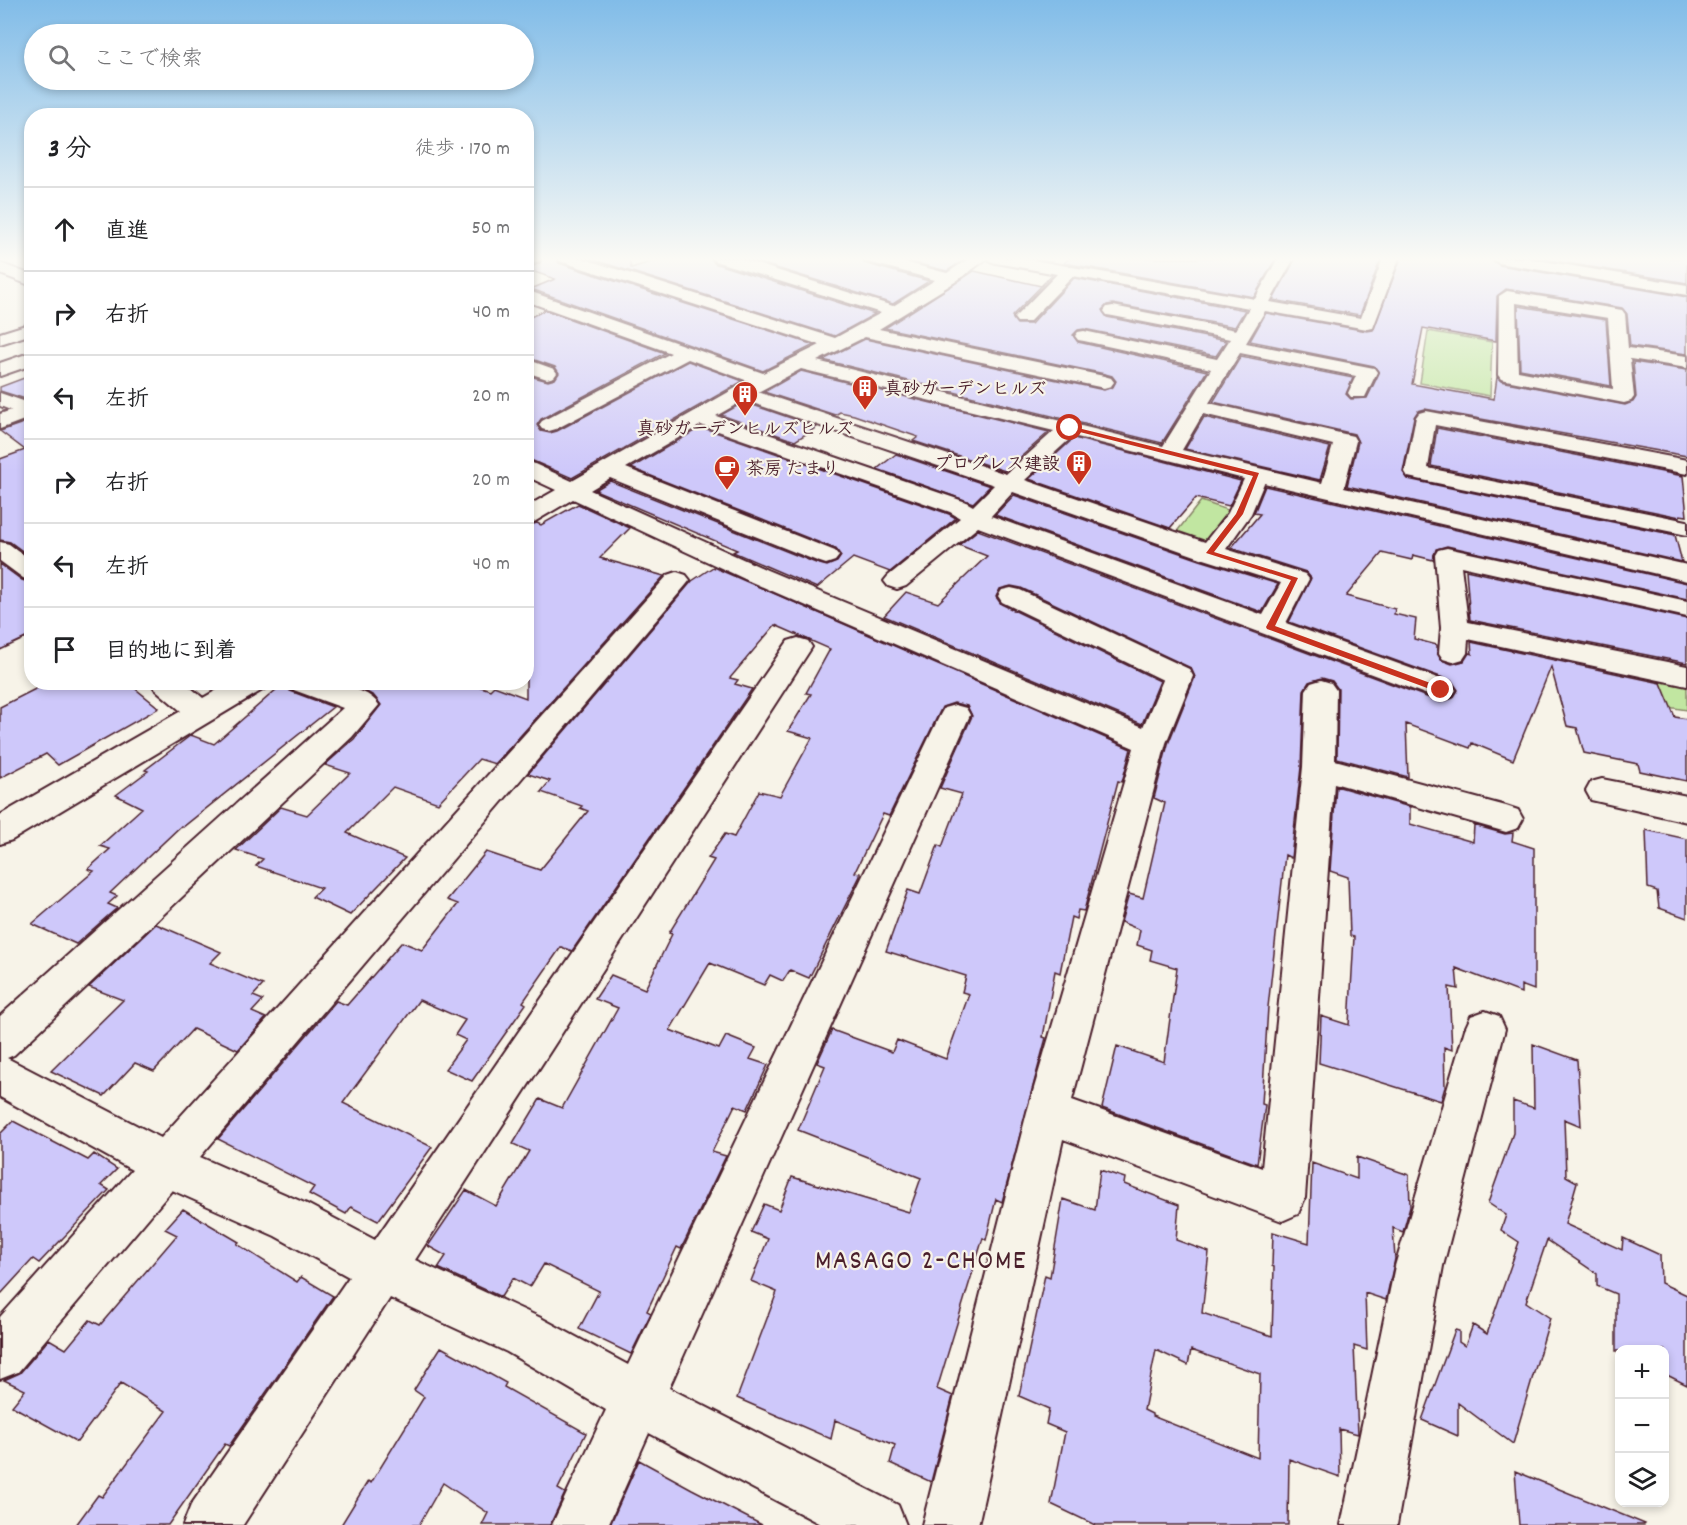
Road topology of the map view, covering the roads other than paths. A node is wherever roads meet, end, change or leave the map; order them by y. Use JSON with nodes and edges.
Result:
{"nodes":[{"id":1,"x":623,"y":329,"type":"edge"},
{"id":2,"x":789,"y":329,"type":"edge"},
{"id":3,"x":866,"y":329,"type":"edge"},
{"id":4,"x":1189,"y":329,"type":"edge"},
{"id":5,"x":1246,"y":329,"type":"edge"},
{"id":6,"x":1507,"y":329,"type":"edge"},
{"id":7,"x":1618,"y":329,"type":"edge"},
{"id":8,"x":24,"y":331,"type":"edge"},
{"id":9,"x":863,"y":331,"type":"junction"},
{"id":10,"x":1084,"y":336,"type":"dead end"},
{"id":11,"x":0,"y":339,"type":"edge"},
{"id":12,"x":1238,"y":341,"type":"junction"},
{"id":13,"x":835,"y":344,"type":"junction"},
{"id":14,"x":687,"y":352,"type":"junction"},
{"id":15,"x":1620,"y":352,"type":"junction"},
{"id":16,"x":24,"y":361,"type":"edge"},
{"id":17,"x":1687,"y":362,"type":"edge"},
{"id":18,"x":801,"y":363,"type":"junction"},
{"id":19,"x":1222,"y":366,"type":"junction"},
{"id":20,"x":534,"y":368,"type":"edge"},
{"id":21,"x":0,"y":370,"type":"edge"},
{"id":22,"x":547,"y":373,"type":"dead end"},
{"id":23,"x":764,"y":380,"type":"junction"},
{"id":24,"x":1104,"y":382,"type":"dead end"},
{"id":25,"x":742,"y":393,"type":"junction"},
{"id":26,"x":1358,"y":393,"type":"dead end"},
{"id":27,"x":0,"y":399,"type":"edge"},
{"id":28,"x":1196,"y":406,"type":"junction"},
{"id":29,"x":24,"y":408,"type":"edge"},
{"id":30,"x":24,"y":413,"type":"edge"},
{"id":31,"x":700,"y":418,"type":"junction"},
{"id":32,"x":0,"y":423,"type":"edge"},
{"id":33,"x":549,"y":425,"type":"dead end"},
{"id":34,"x":1070,"y":428,"type":"junction"},
{"id":35,"x":1170,"y":453,"type":"junction"},
{"id":36,"x":1687,"y":467,"type":"edge"},
{"id":37,"x":608,"y":469,"type":"junction"},
{"id":38,"x":534,"y":471,"type":"edge"},
{"id":39,"x":1257,"y":475,"type":"junction"},
{"id":40,"x":1010,"y":482,"type":"junction"},
{"id":41,"x":571,"y":489,"type":"junction"},
{"id":42,"x":1332,"y":490,"type":"junction"},
{"id":43,"x":534,"y":512,"type":"edge"},
{"id":44,"x":975,"y":518,"type":"junction"},
{"id":45,"x":1687,"y":528,"type":"edge"},
{"id":46,"x":0,"y":549,"type":"edge"},
{"id":47,"x":1210,"y":553,"type":"junction"},
{"id":48,"x":826,"y":556,"type":"dead end"},
{"id":49,"x":24,"y":567,"type":"edge"},
{"id":50,"x":1687,"y":573,"type":"edge"},
{"id":51,"x":676,"y":580,"type":"dead end"},
{"id":52,"x":897,"y":581,"type":"dead end"},
{"id":53,"x":1011,"y":596,"type":"dead end"},
{"id":54,"x":1687,"y":609,"type":"edge"},
{"id":55,"x":1270,"y":627,"type":"junction"},
{"id":56,"x":798,"y":647,"type":"dead end"},
{"id":57,"x":1687,"y":676,"type":"edge"},
{"id":58,"x":175,"y":690,"type":"edge"},
{"id":59,"x":241,"y":690,"type":"edge"},
{"id":60,"x":323,"y":690,"type":"edge"},
{"id":61,"x":1321,"y":690,"type":"dead end"},
{"id":62,"x":1441,"y":690,"type":"dead end"},
{"id":63,"x":202,"y":713,"type":"junction"},
{"id":64,"x":955,"y":715,"type":"dead end"},
{"id":65,"x":1151,"y":743,"type":"junction"},
{"id":66,"x":1319,"y":767,"type":"junction"},
{"id":67,"x":1602,"y":791,"type":"dead end"},
{"id":68,"x":1687,"y":808,"type":"edge"},
{"id":69,"x":1506,"y":819,"type":"dead end"},
{"id":70,"x":0,"y":831,"type":"edge"},
{"id":71,"x":1485,"y":1029,"type":"dead end"},
{"id":72,"x":0,"y":1042,"type":"edge"},
{"id":73,"x":0,"y":1076,"type":"edge"},
{"id":74,"x":1048,"y":1112,"type":"junction"},
{"id":75,"x":166,"y":1165,"type":"junction"},
{"id":76,"x":383,"y":1270,"type":"junction"},
{"id":77,"x":0,"y":1354,"type":"edge"},
{"id":78,"x":637,"y":1399,"type":"junction"},
{"id":79,"x":211,"y":1525,"type":"edge"},
{"id":80,"x":580,"y":1525,"type":"edge"},
{"id":81,"x":879,"y":1525,"type":"edge"},
{"id":82,"x":950,"y":1525,"type":"edge"},
{"id":83,"x":1369,"y":1525,"type":"edge"}],
"edges":[{"from":1,"to":14,"type":"street"},
{"from":2,"to":13,"type":"street"},
{"from":3,"to":9,"type":"street"},
{"from":4,"to":12,"type":"street"},
{"from":5,"to":12,"type":"street"},
{"from":6,"to":15,"type":"street"},
{"from":7,"to":15,"type":"street"},
{"from":8,"to":11,"type":"street"},
{"from":9,"to":13,"type":"street"},
{"from":9,"to":24,"type":"street"},
{"from":10,"to":19,"type":"street"},
{"from":12,"to":19,"type":"street"},
{"from":12,"to":26,"type":"street"},
{"from":13,"to":18,"type":"street"},
{"from":14,"to":23,"type":"street"},
{"from":14,"to":33,"type":"street"},
{"from":15,"to":17,"type":"street"},
{"from":16,"to":21,"type":"street"},
{"from":18,"to":23,"type":"street"},
{"from":18,"to":34,"type":"street"},
{"from":19,"to":28,"type":"street"},
{"from":20,"to":22,"type":"street"},
{"from":23,"to":25,"type":"street"},
{"from":25,"to":31,"type":"street"},
{"from":25,"to":40,"type":"street"},
{"from":27,"to":29,"type":"street"},
{"from":28,"to":35,"type":"street"},
{"from":28,"to":42,"type":"street"},
{"from":30,"to":32,"type":"street"},
{"from":31,"to":37,"type":"street"},
{"from":31,"to":44,"type":"street"},
{"from":34,"to":35,"type":"street"},
{"from":34,"to":40,"type":"street"},
{"from":35,"to":39,"type":"street"},
{"from":36,"to":45,"type":"street"},
{"from":37,"to":41,"type":"street"},
{"from":37,"to":48,"type":"street"},
{"from":38,"to":41,"type":"street"},
{"from":39,"to":42,"type":"street"},
{"from":39,"to":47,"type":"street"},
{"from":40,"to":44,"type":"street"},
{"from":40,"to":47,"type":"street"},
{"from":41,"to":43,"type":"street"},
{"from":41,"to":65,"type":"street"},
{"from":42,"to":50,"type":"street"},
{"from":44,"to":52,"type":"street"},
{"from":44,"to":55,"type":"street"},
{"from":46,"to":49,"type":"street"},
{"from":47,"to":55,"type":"street"},
{"from":51,"to":75,"type":"street"},
{"from":53,"to":65,"type":"street"},
{"from":54,"to":57,"type":"street"},
{"from":55,"to":62,"type":"street"},
{"from":56,"to":76,"type":"street"},
{"from":58,"to":63,"type":"street"},
{"from":59,"to":63,"type":"street"},
{"from":60,"to":72,"type":"street"},
{"from":61,"to":66,"type":"street"},
{"from":63,"to":70,"type":"street"},
{"from":64,"to":78,"type":"street"},
{"from":65,"to":74,"type":"street"},
{"from":66,"to":69,"type":"street"},
{"from":66,"to":74,"type":"street"},
{"from":67,"to":68,"type":"street"},
{"from":71,"to":83,"type":"street"},
{"from":73,"to":75,"type":"street"},
{"from":74,"to":82,"type":"street"},
{"from":75,"to":76,"type":"street"},
{"from":75,"to":77,"type":"street"},
{"from":76,"to":78,"type":"street"},
{"from":76,"to":79,"type":"street"},
{"from":78,"to":80,"type":"street"},
{"from":78,"to":81,"type":"street"}]}
